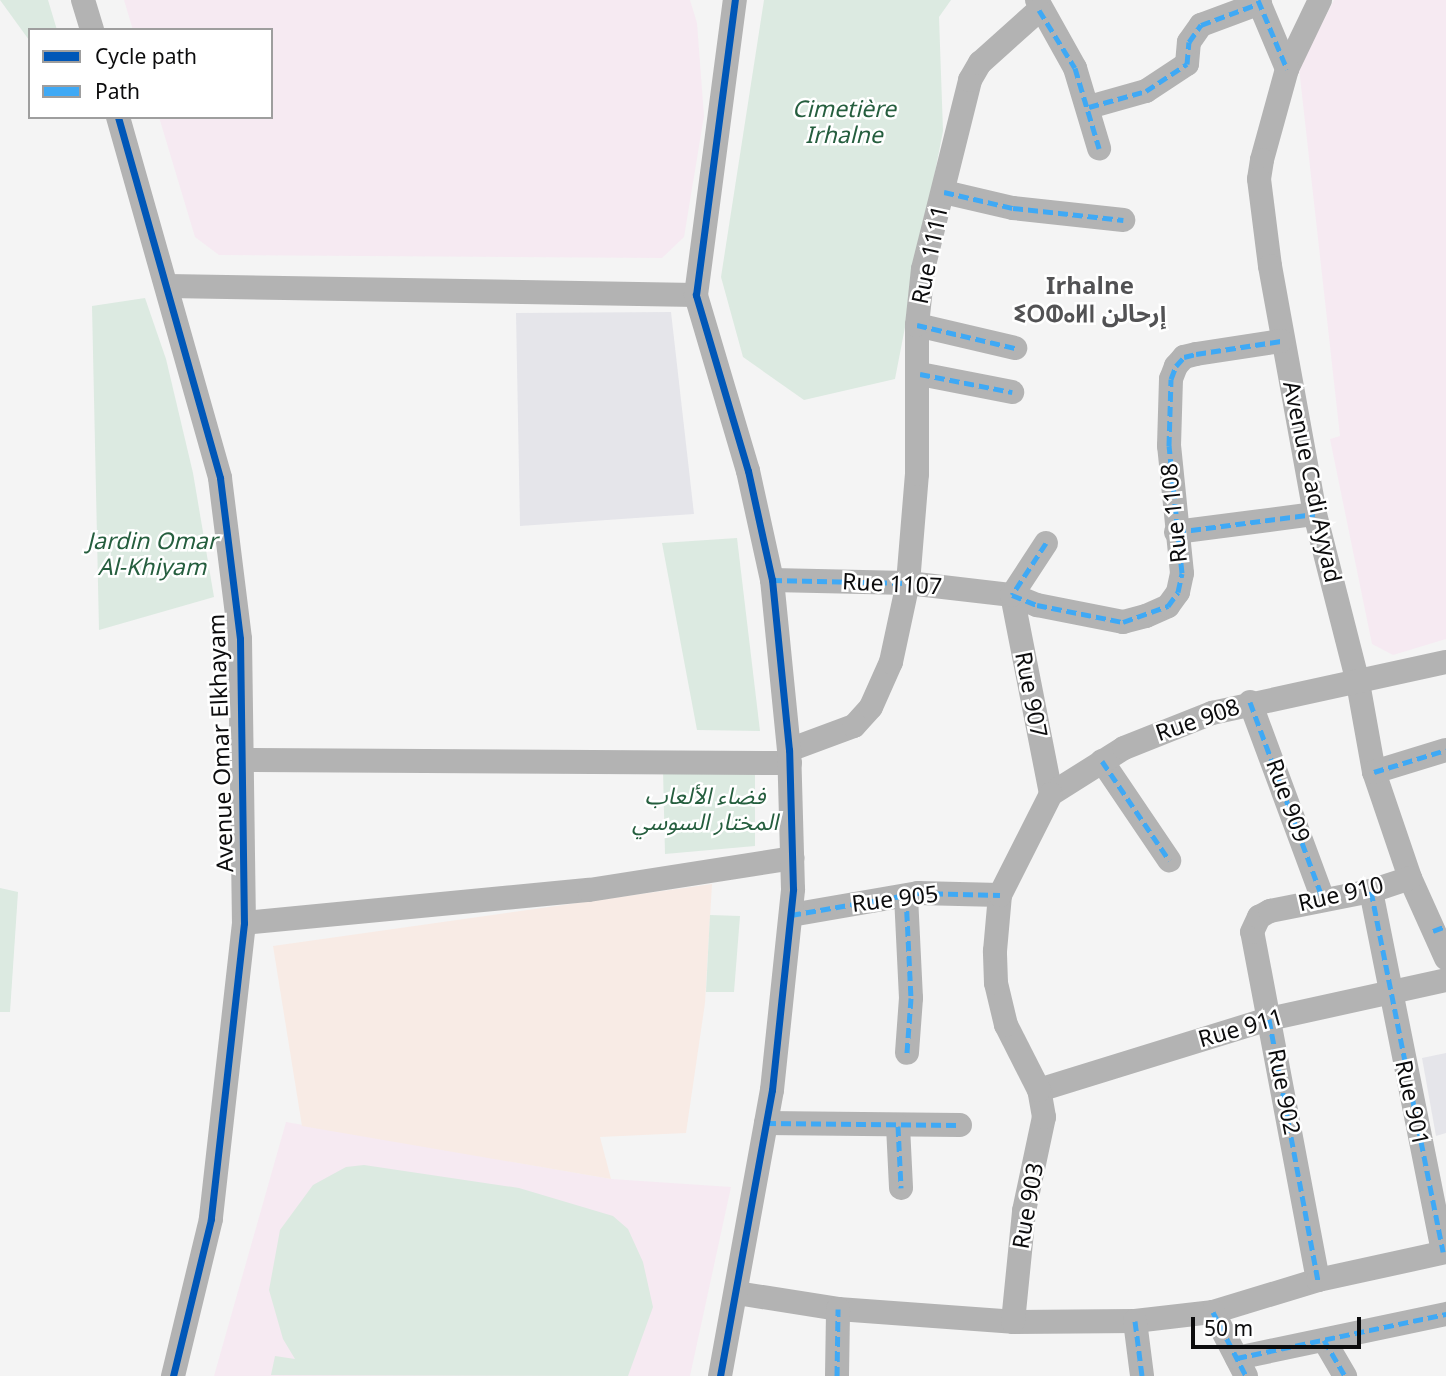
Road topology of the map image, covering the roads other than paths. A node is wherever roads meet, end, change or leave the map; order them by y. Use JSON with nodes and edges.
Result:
{"nodes":[{"id":1,"x":83,"y":0,"type":"edge"},
{"id":2,"x":735,"y":0,"type":"edge"},
{"id":3,"x":1320,"y":0,"type":"edge"},
{"id":4,"x":1259,"y":2,"type":"edge"},
{"id":5,"x":1038,"y":5,"type":"edge"},
{"id":6,"x":91,"y":28,"type":"edge"},
{"id":7,"x":1287,"y":69,"type":"junction"},
{"id":8,"x":1088,"y":107,"type":"junction"},
{"id":9,"x":119,"y":119,"type":"edge"},
{"id":10,"x":1099,"y":148,"type":"dead end"},
{"id":11,"x":944,"y":192,"type":"junction"},
{"id":12,"x":1123,"y":220,"type":"dead end"},
{"id":13,"x":168,"y":286,"type":"junction"},
{"id":14,"x":696,"y":295,"type":"junction"},
{"id":15,"x":917,"y":325,"type":"junction"},
{"id":16,"x":1281,"y":341,"type":"junction"},
{"id":17,"x":1015,"y":348,"type":"dead end"},
{"id":18,"x":920,"y":374,"type":"junction"},
{"id":19,"x":1012,"y":392,"type":"dead end"},
{"id":20,"x":1315,"y":514,"type":"junction"},
{"id":21,"x":1176,"y":531,"type":"junction"},
{"id":22,"x":1046,"y":543,"type":"dead end"},
{"id":23,"x":772,"y":580,"type":"junction"},
{"id":24,"x":908,"y":583,"type":"junction"},
{"id":25,"x":1012,"y":595,"type":"junction"},
{"id":26,"x":1446,"y":663,"type":"edge"},
{"id":27,"x":1358,"y":683,"type":"junction"},
{"id":28,"x":1250,"y":702,"type":"junction"},
{"id":29,"x":1446,"y":750,"type":"edge"},
{"id":30,"x":789,"y":757,"type":"junction"},
{"id":31,"x":245,"y":760,"type":"junction"},
{"id":32,"x":1102,"y":761,"type":"junction"},
{"id":33,"x":1374,"y":772,"type":"junction"},
{"id":34,"x":1051,"y":794,"type":"junction"},
{"id":35,"x":793,"y":858,"type":"junction"},
{"id":36,"x":1170,"y":860,"type":"dead end"},
{"id":37,"x":1410,"y":877,"type":"junction"},
{"id":38,"x":1371,"y":891,"type":"junction"},
{"id":39,"x":1000,"y":895,"type":"junction"},
{"id":40,"x":906,"y":896,"type":"junction"},
{"id":41,"x":1323,"y":900,"type":"junction"},
{"id":42,"x":1270,"y":911,"type":"joint"},
{"id":43,"x":792,"y":915,"type":"junction"},
{"id":44,"x":244,"y":923,"type":"junction"},
{"id":45,"x":1439,"y":929,"type":"edge"},
{"id":46,"x":1446,"y":958,"type":"edge"},
{"id":47,"x":1446,"y":980,"type":"edge"},
{"id":48,"x":1389,"y":994,"type":"junction"},
{"id":49,"x":1269,"y":1019,"type":"junction"},
{"id":50,"x":907,"y":1053,"type":"dead end"},
{"id":51,"x":1039,"y":1090,"type":"junction"},
{"id":52,"x":766,"y":1123,"type":"junction"},
{"id":53,"x":960,"y":1125,"type":"dead end"},
{"id":54,"x":898,"y":1126,"type":"junction"},
{"id":55,"x":901,"y":1188,"type":"dead end"},
{"id":56,"x":1444,"y":1252,"type":"edge"},
{"id":57,"x":1318,"y":1280,"type":"junction"},
{"id":58,"x":737,"y":1293,"type":"junction"},
{"id":59,"x":838,"y":1309,"type":"junction"},
{"id":60,"x":1213,"y":1312,"type":"junction"},
{"id":61,"x":1446,"y":1314,"type":"edge"},
{"id":62,"x":1135,"y":1321,"type":"junction"},
{"id":63,"x":1013,"y":1322,"type":"junction"},
{"id":64,"x":1324,"y":1340,"type":"junction"},
{"id":65,"x":1241,"y":1367,"type":"edge"},
{"id":66,"x":173,"y":1376,"type":"edge"},
{"id":67,"x":720,"y":1376,"type":"edge"},
{"id":68,"x":836,"y":1376,"type":"edge"},
{"id":69,"x":1142,"y":1376,"type":"edge"},
{"id":70,"x":1345,"y":1376,"type":"edge"}],
"edges":[{"from":1,"to":6,"type":"street"},
{"from":2,"to":14,"type":"street"},
{"from":3,"to":7,"type":"street","name":"Avenue Cadi Ayyad"},
{"from":4,"to":7,"type":"street"},
{"from":4,"to":8,"type":"street"},
{"from":5,"to":8,"type":"street"},
{"from":5,"to":11,"type":"street","name":"Rue 1111"},
{"from":7,"to":16,"type":"street","name":"Avenue Cadi Ayyad"},
{"from":8,"to":10,"type":"street"},
{"from":9,"to":13,"type":"street","name":"Avenue Omar Elkhayam"},
{"from":11,"to":12,"type":"street"},
{"from":11,"to":15,"type":"street","name":"Rue 1111"},
{"from":13,"to":14,"type":"street"},
{"from":13,"to":31,"type":"street","name":"Avenue Omar Elkhayam"},
{"from":14,"to":23,"type":"street"},
{"from":15,"to":17,"type":"street"},
{"from":15,"to":18,"type":"street","name":"Rue 1111"},
{"from":16,"to":20,"type":"street","name":"Avenue Cadi Ayyad"},
{"from":16,"to":21,"type":"street","name":"Rue 1108"},
{"from":18,"to":19,"type":"street"},
{"from":18,"to":24,"type":"street","name":"Rue 1111"},
{"from":20,"to":21,"type":"street"},
{"from":20,"to":27,"type":"street","name":"Avenue Cadi Ayyad"},
{"from":21,"to":25,"type":"street","name":"Rue 1108"},
{"from":22,"to":25,"type":"street"},
{"from":23,"to":24,"type":"street","name":"Rue 1107"},
{"from":23,"to":30,"type":"street"},
{"from":24,"to":25,"type":"street","name":"Rue 1107"},
{"from":24,"to":30,"type":"street","name":"Rue 1111"},
{"from":25,"to":34,"type":"street","name":"Rue 907"},
{"from":26,"to":27,"type":"street","name":"Rue 908"},
{"from":27,"to":28,"type":"street","name":"Rue 908"},
{"from":27,"to":33,"type":"street","name":"Avenue Cadi Ayyad"},
{"from":28,"to":32,"type":"street","name":"Rue 908"},
{"from":28,"to":41,"type":"street","name":"Rue 909"},
{"from":29,"to":33,"type":"street"},
{"from":30,"to":31,"type":"street","name":"Rue 1111"},
{"from":30,"to":35,"type":"street"},
{"from":31,"to":44,"type":"street","name":"Avenue Omar Elkhayam"},
{"from":32,"to":34,"type":"street","name":"Rue 908"},
{"from":32,"to":36,"type":"street"},
{"from":33,"to":37,"type":"street","name":"Avenue Cadi Ayyad"},
{"from":34,"to":39,"type":"street"},
{"from":35,"to":43,"type":"street"},
{"from":35,"to":44,"type":"street"},
{"from":37,"to":38,"type":"street","name":"Rue 910"},
{"from":37,"to":45,"type":"street","name":"Avenue Cadi Ayyad"},
{"from":38,"to":41,"type":"street","name":"Rue 910"},
{"from":38,"to":48,"type":"street","name":"Rue 901"},
{"from":39,"to":40,"type":"street","name":"Rue 905"},
{"from":39,"to":51,"type":"street"},
{"from":40,"to":43,"type":"street","name":"Rue 905"},
{"from":40,"to":50,"type":"street"},
{"from":41,"to":42,"type":"street","name":"Rue 910"},
{"from":42,"to":49,"type":"street","name":"Rue 902"},
{"from":43,"to":52,"type":"street"},
{"from":44,"to":66,"type":"street","name":"Avenue Omar Elkhayam"},
{"from":45,"to":46,"type":"street","name":"Avenue Cadi Ayyad"},
{"from":47,"to":48,"type":"street","name":"Rue 911"},
{"from":48,"to":49,"type":"street","name":"Rue 911"},
{"from":48,"to":56,"type":"street","name":"Rue 901"},
{"from":49,"to":51,"type":"street","name":"Rue 911"},
{"from":49,"to":57,"type":"street","name":"Rue 902"},
{"from":51,"to":63,"type":"street","name":"Rue 903"},
{"from":52,"to":54,"type":"street"},
{"from":52,"to":58,"type":"street"},
{"from":53,"to":54,"type":"street"},
{"from":54,"to":55,"type":"street"},
{"from":56,"to":57,"type":"street"},
{"from":57,"to":60,"type":"street"},
{"from":58,"to":59,"type":"street"},
{"from":58,"to":67,"type":"street"},
{"from":59,"to":63,"type":"street"},
{"from":59,"to":68,"type":"street"},
{"from":60,"to":62,"type":"street"},
{"from":60,"to":65,"type":"street"},
{"from":61,"to":64,"type":"street"},
{"from":62,"to":63,"type":"street"},
{"from":62,"to":69,"type":"street"},
{"from":64,"to":65,"type":"street"},
{"from":64,"to":70,"type":"street"}]}
